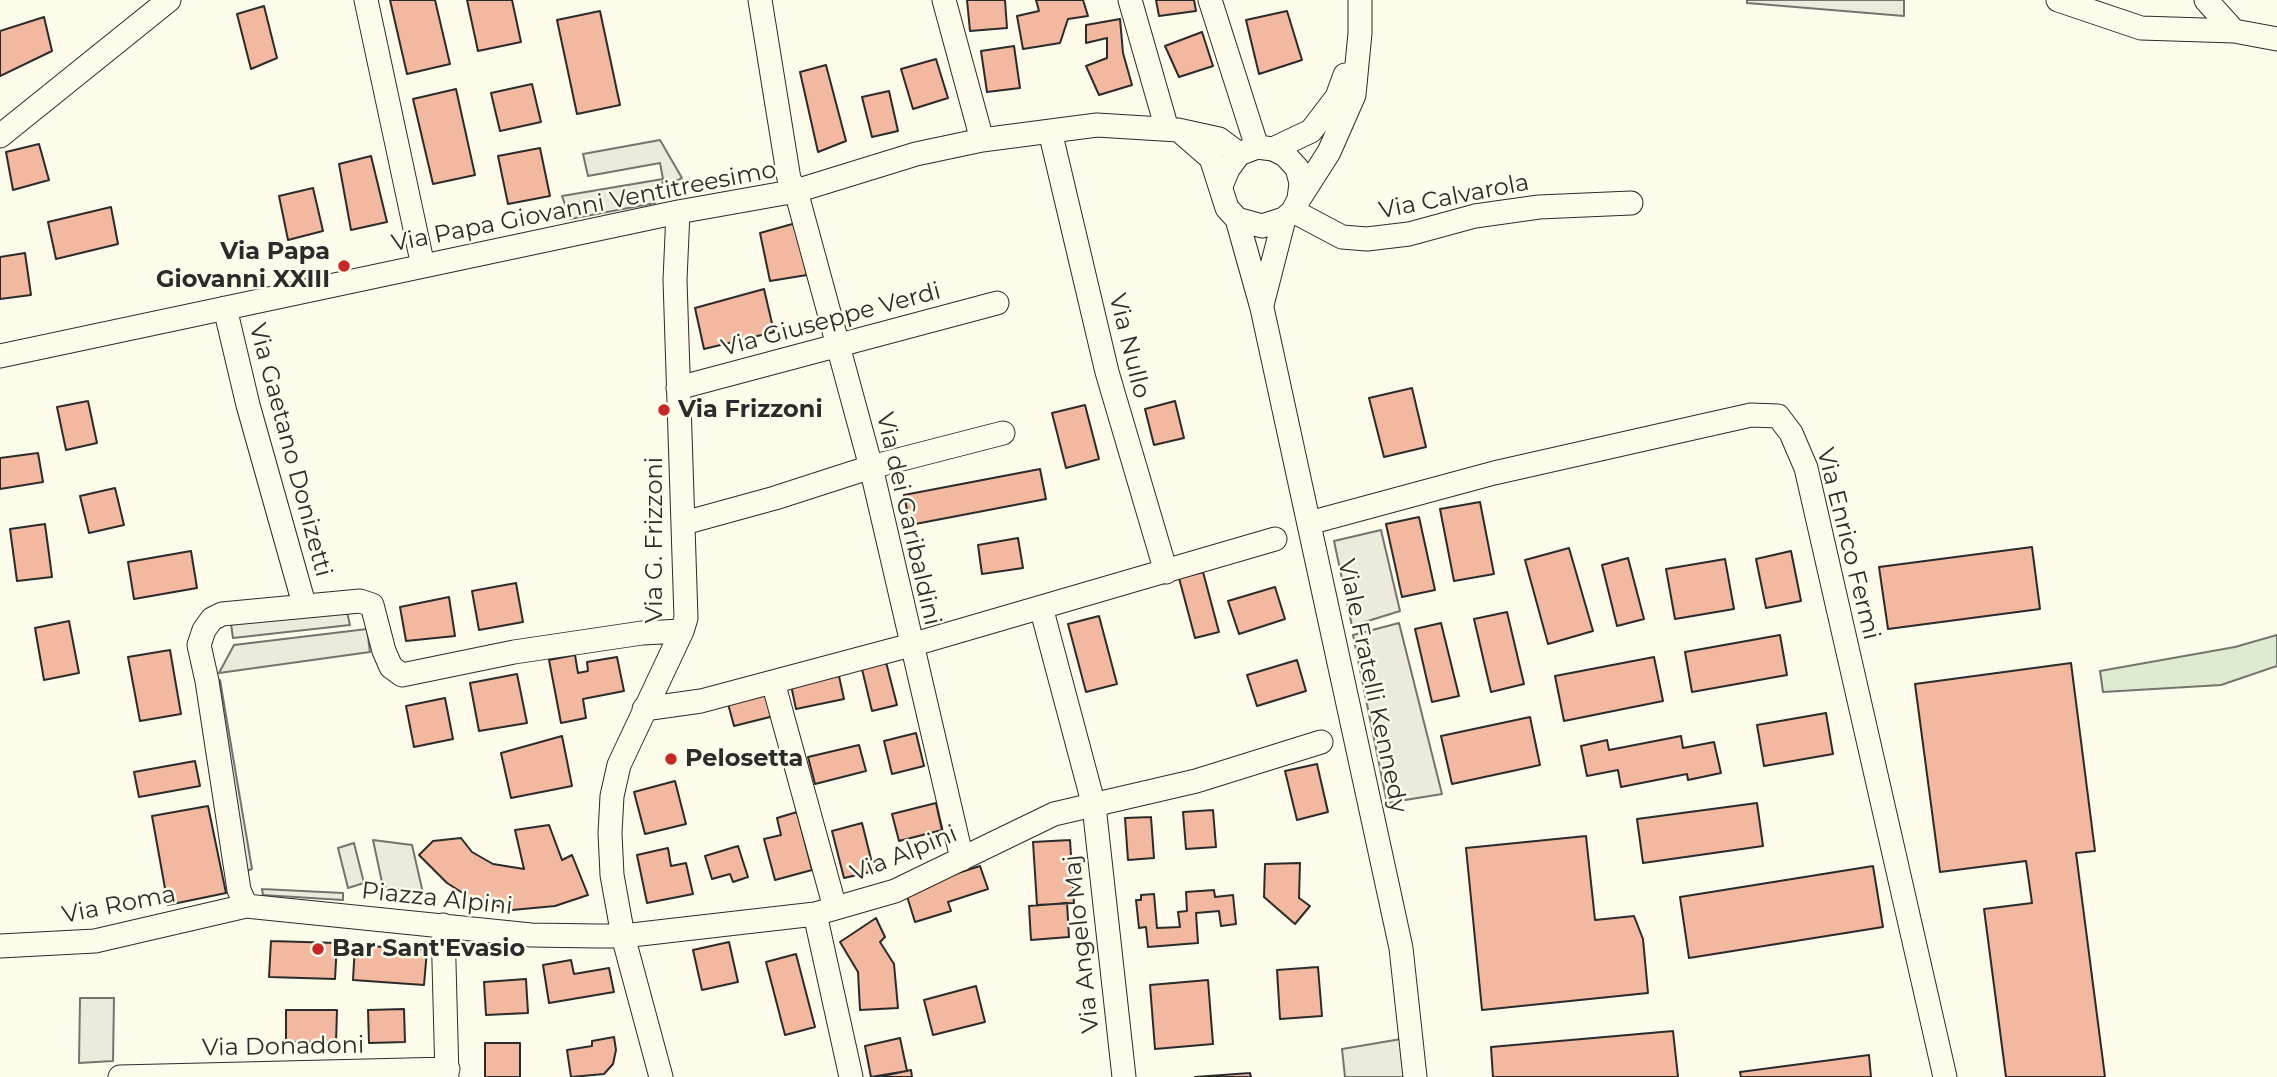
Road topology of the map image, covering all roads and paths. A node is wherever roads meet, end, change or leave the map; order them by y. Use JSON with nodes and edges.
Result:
{"nodes":[{"id":1,"x":169,"y":0,"type":"edge"},
{"id":2,"x":366,"y":0,"type":"edge"},
{"id":3,"x":760,"y":0,"type":"edge"},
{"id":4,"x":944,"y":0,"type":"edge"},
{"id":5,"x":1130,"y":0,"type":"edge"},
{"id":6,"x":1210,"y":0,"type":"edge"},
{"id":7,"x":1360,"y":0,"type":"edge"},
{"id":8,"x":2058,"y":0,"type":"edge"},
{"id":9,"x":2206,"y":0,"type":"edge"},
{"id":10,"x":2234,"y":30,"type":"junction"},
{"id":11,"x":1360,"y":33,"type":"junction"},
{"id":12,"x":2277,"y":39,"type":"edge"},
{"id":13,"x":1173,"y":129,"type":"junction"},
{"id":14,"x":1050,"y":131,"type":"junction"},
{"id":15,"x":0,"y":136,"type":"edge"},
{"id":16,"x":982,"y":140,"type":"junction"},
{"id":17,"x":1257,"y":150,"type":"junction"},
{"id":18,"x":1221,"y":186,"type":"junction"},
{"id":19,"x":796,"y":191,"type":"junction"},
{"id":20,"x":1631,"y":204,"type":"dead end"},
{"id":21,"x":1292,"y":210,"type":"junction"},
{"id":22,"x":678,"y":212,"type":"junction"},
{"id":23,"x":1237,"y":219,"type":"junction"},
{"id":24,"x":423,"y":266,"type":"junction"},
{"id":25,"x":997,"y":303,"type":"dead end"},
{"id":26,"x":225,"y":308,"type":"junction"},
{"id":27,"x":1262,"y":308,"type":"junction"},
{"id":28,"x":838,"y":346,"type":"junction"},
{"id":29,"x":0,"y":356,"type":"edge"},
{"id":30,"x":678,"y":388,"type":"junction"},
{"id":31,"x":1003,"y":433,"type":"dead end"},
{"id":32,"x":870,"y":467,"type":"junction"},
{"id":33,"x":684,"y":523,"type":"junction"},
{"id":34,"x":1309,"y":523,"type":"junction"},
{"id":35,"x":1275,"y":538,"type":"dead end"},
{"id":36,"x":1166,"y":572,"type":"junction"},
{"id":37,"x":304,"y":604,"type":"junction"},
{"id":38,"x":1041,"y":607,"type":"junction"},
{"id":39,"x":682,"y":631,"type":"junction"},
{"id":40,"x":911,"y":645,"type":"junction"},
{"id":41,"x":773,"y":682,"type":"junction"},
{"id":42,"x":644,"y":709,"type":"junction"},
{"id":43,"x":1321,"y":742,"type":"dead end"},
{"id":44,"x":1094,"y":806,"type":"junction"},
{"id":45,"x":962,"y":859,"type":"junction"},
{"id":46,"x":246,"y":906,"type":"junction"},
{"id":47,"x":825,"y":911,"type":"junction"},
{"id":48,"x":443,"y":925,"type":"junction"},
{"id":49,"x":622,"y":936,"type":"junction"},
{"id":50,"x":0,"y":946,"type":"edge"},
{"id":51,"x":447,"y":1073,"type":"edge"},
{"id":52,"x":120,"y":1077,"type":"edge"},
{"id":53,"x":133,"y":1077,"type":"edge"},
{"id":54,"x":661,"y":1077,"type":"edge"},
{"id":55,"x":851,"y":1077,"type":"edge"},
{"id":56,"x":1124,"y":1077,"type":"edge"},
{"id":57,"x":1415,"y":1077,"type":"edge"},
{"id":58,"x":1945,"y":1077,"type":"edge"}],
"edges":[{"from":1,"to":15,"type":"street"},
{"from":2,"to":24,"type":"street"},
{"from":3,"to":19,"type":"street","name":"Via dei Garibaldini"},
{"from":4,"to":16,"type":"street"},
{"from":5,"to":13,"type":"street"},
{"from":6,"to":17,"type":"street"},
{"from":7,"to":11,"type":"street"},
{"from":8,"to":10,"type":"street"},
{"from":9,"to":10,"type":"street"},
{"from":10,"to":12,"type":"street"},
{"from":11,"to":17,"type":"street"},
{"from":11,"to":21,"type":"street"},
{"from":13,"to":14,"type":"street","name":"Via Papa Giovanni Ventitreesimo"},
{"from":13,"to":17,"type":"street","name":"Via Papa Giovanni Ventitreesimo"},
{"from":13,"to":18,"type":"street"},
{"from":14,"to":16,"type":"street","name":"Via Papa Giovanni Ventitreesimo"},
{"from":14,"to":36,"type":"street","name":"Via Nullo"},
{"from":16,"to":19,"type":"street","name":"Via Papa Giovanni Ventitreesimo"},
{"from":17,"to":18,"type":"street"},
{"from":17,"to":21,"type":"street"},
{"from":18,"to":23,"type":"street"},
{"from":19,"to":22,"type":"street","name":"Via Papa Giovanni Ventitreesimo"},
{"from":19,"to":28,"type":"street","name":"Via dei Garibaldini"},
{"from":20,"to":21,"type":"street","name":"Via Calvarola"},
{"from":21,"to":23,"type":"street"},
{"from":21,"to":27,"type":"street","name":"Viale Fratelli Kennedy"},
{"from":22,"to":24,"type":"street","name":"Via Papa Giovanni Ventitreesimo"},
{"from":22,"to":30,"type":"street","name":"Via G. Frizzoni"},
{"from":23,"to":27,"type":"street","name":"Viale Fratelli Kennedy"},
{"from":24,"to":26,"type":"street","name":"Via Papa Giovanni Ventitreesimo"},
{"from":25,"to":28,"type":"street","name":"Via Giuseppe Verdi"},
{"from":26,"to":29,"type":"street","name":"Via Papa Giovanni Ventitreesimo"},
{"from":26,"to":37,"type":"street","name":"Via Gaetano Donizetti"},
{"from":27,"to":34,"type":"street","name":"Viale Fratelli Kennedy"},
{"from":28,"to":30,"type":"street","name":"Via Giuseppe Verdi"},
{"from":28,"to":32,"type":"street","name":"Via dei Garibaldini"},
{"from":30,"to":33,"type":"street","name":"Via G. Frizzoni"},
{"from":31,"to":32,"type":"street"},
{"from":32,"to":33,"type":"street"},
{"from":32,"to":40,"type":"street","name":"Via dei Garibaldini"},
{"from":33,"to":39,"type":"street","name":"Via G. Frizzoni"},
{"from":34,"to":57,"type":"street","name":"Viale Fratelli Kennedy"},
{"from":34,"to":58,"type":"street","name":"Via Enrico Fermi"},
{"from":35,"to":36,"type":"street"},
{"from":36,"to":38,"type":"street"},
{"from":37,"to":39,"type":"street"},
{"from":37,"to":46,"type":"street"},
{"from":38,"to":40,"type":"street"},
{"from":38,"to":44,"type":"street","name":"Via Angelo Maj"},
{"from":39,"to":42,"type":"street","name":"Via G. Frizzoni"},
{"from":40,"to":41,"type":"street"},
{"from":40,"to":45,"type":"street","name":"Via dei Garibaldini"},
{"from":41,"to":42,"type":"street"},
{"from":41,"to":47,"type":"street"},
{"from":42,"to":49,"type":"street","name":"Via G. Frizzoni"},
{"from":43,"to":44,"type":"street","name":"Via Alpini"},
{"from":44,"to":45,"type":"street","name":"Via Alpini"},
{"from":44,"to":56,"type":"street","name":"Via Angelo Maj"},
{"from":45,"to":47,"type":"street","name":"Via Alpini"},
{"from":46,"to":48,"type":"street","name":"Piazza Alpini"},
{"from":46,"to":50,"type":"street","name":"Via Roma"},
{"from":47,"to":49,"type":"street","name":"Via Alpini"},
{"from":47,"to":55,"type":"street"},
{"from":48,"to":49,"type":"street","name":"Piazza Alpini"},
{"from":48,"to":51,"type":"street"},
{"from":49,"to":54,"type":"street","name":"Via G. Frizzoni"},
{"from":51,"to":53,"type":"street","name":"Via Donadoni"},
{"from":52,"to":53,"type":"street","name":"Via Donadoni"}]}
